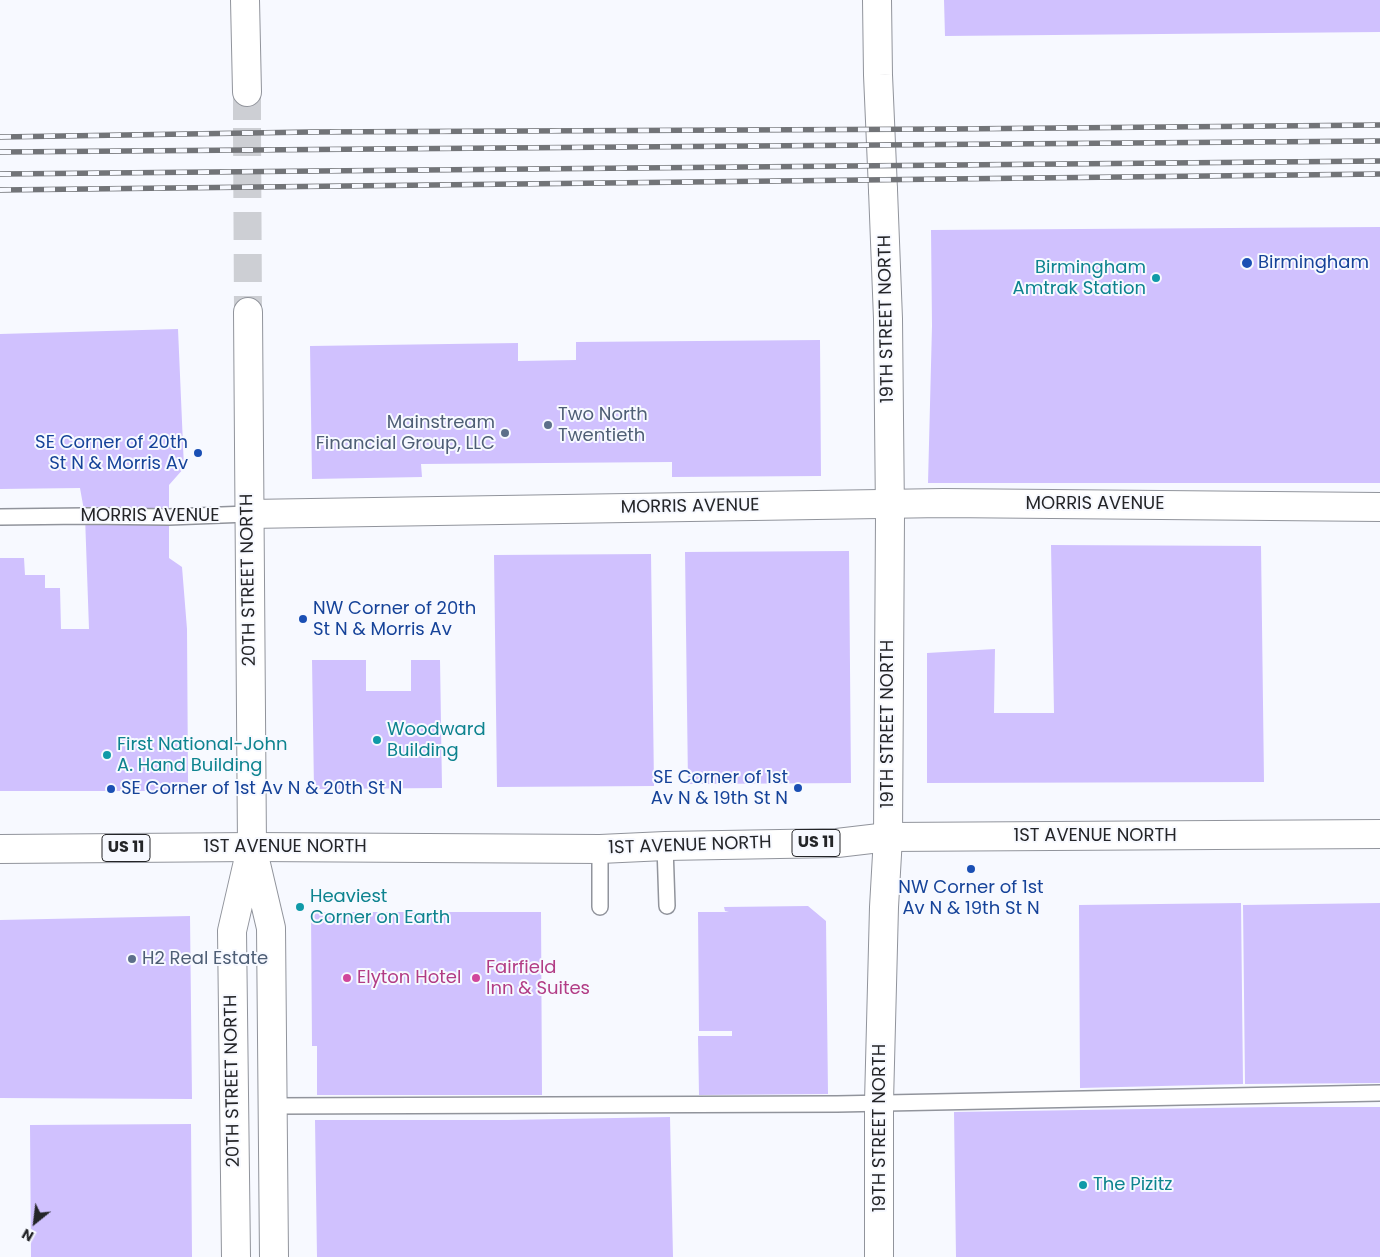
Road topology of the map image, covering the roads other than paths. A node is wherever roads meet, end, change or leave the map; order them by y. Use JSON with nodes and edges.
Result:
{"nodes":[{"id":1,"x":245,"y":0,"type":"edge"},
{"id":2,"x":877,"y":0,"type":"edge"},
{"id":3,"x":247,"y":92,"type":"tunnel mouth"},
{"id":4,"x":248,"y":312,"type":"tunnel mouth"},
{"id":5,"x":890,"y":504,"type":"junction"},
{"id":6,"x":1380,"y":507,"type":"edge"},
{"id":7,"x":248,"y":514,"type":"junction"},
{"id":8,"x":0,"y":517,"type":"edge"},
{"id":9,"x":1380,"y":834,"type":"edge"},
{"id":10,"x":888,"y":837,"type":"junction"},
{"id":11,"x":665,"y":846,"type":"junction"},
{"id":12,"x":252,"y":847,"type":"junction"},
{"id":13,"x":0,"y":849,"type":"edge"},
{"id":14,"x":600,"y":849,"type":"junction"},
{"id":15,"x":667,"y":906,"type":"dead end"},
{"id":16,"x":600,"y":907,"type":"dead end"},
{"id":17,"x":1380,"y":1094,"type":"edge"},
{"id":18,"x":879,"y":1102,"type":"junction"},
{"id":19,"x":273,"y":1106,"type":"junction"},
{"id":20,"x":236,"y":1257,"type":"edge"},
{"id":21,"x":274,"y":1257,"type":"edge"},
{"id":22,"x":879,"y":1257,"type":"edge"}],
"edges":[{"from":1,"to":3,"type":"main road"},
{"from":2,"to":5,"type":"main road","name":"19TH STREET NORTH"},
{"from":4,"to":7,"type":"main road","name":"20TH STREET NORTH"},
{"from":5,"to":6,"type":"main road","name":"MORRIS AVENUE"},
{"from":5,"to":7,"type":"main road","name":"MORRIS AVENUE"},
{"from":5,"to":10,"type":"main road","name":"19TH STREET NORTH"},
{"from":7,"to":8,"type":"lane","name":"MORRIS AVENUE"},
{"from":7,"to":12,"type":"main road","name":"20TH STREET NORTH"},
{"from":9,"to":10,"type":"main road","name":"1ST AVENUE NORTH","number":"US 11"},
{"from":10,"to":11,"type":"main road","name":"1ST AVENUE NORTH","number":"US 11"},
{"from":10,"to":18,"type":"main road","name":"19TH STREET NORTH"},
{"from":11,"to":14,"type":"main road","name":"1ST AVENUE NORTH","number":"US 11"},
{"from":11,"to":15,"type":"lane"},
{"from":12,"to":13,"type":"main road","name":"1ST AVENUE NORTH","number":"US 11"},
{"from":12,"to":14,"type":"main road","name":"1ST AVENUE NORTH","number":"US 11"},
{"from":12,"to":19,"type":"main road","name":"20TH STREET NORTH"},
{"from":12,"to":20,"type":"main road","name":"20TH STREET NORTH"},
{"from":14,"to":16,"type":"lane"},
{"from":17,"to":18,"type":"lane"},
{"from":18,"to":19,"type":"lane"},
{"from":18,"to":22,"type":"main road","name":"19TH STREET NORTH"},
{"from":19,"to":21,"type":"main road","name":"20TH STREET NORTH"}]}
